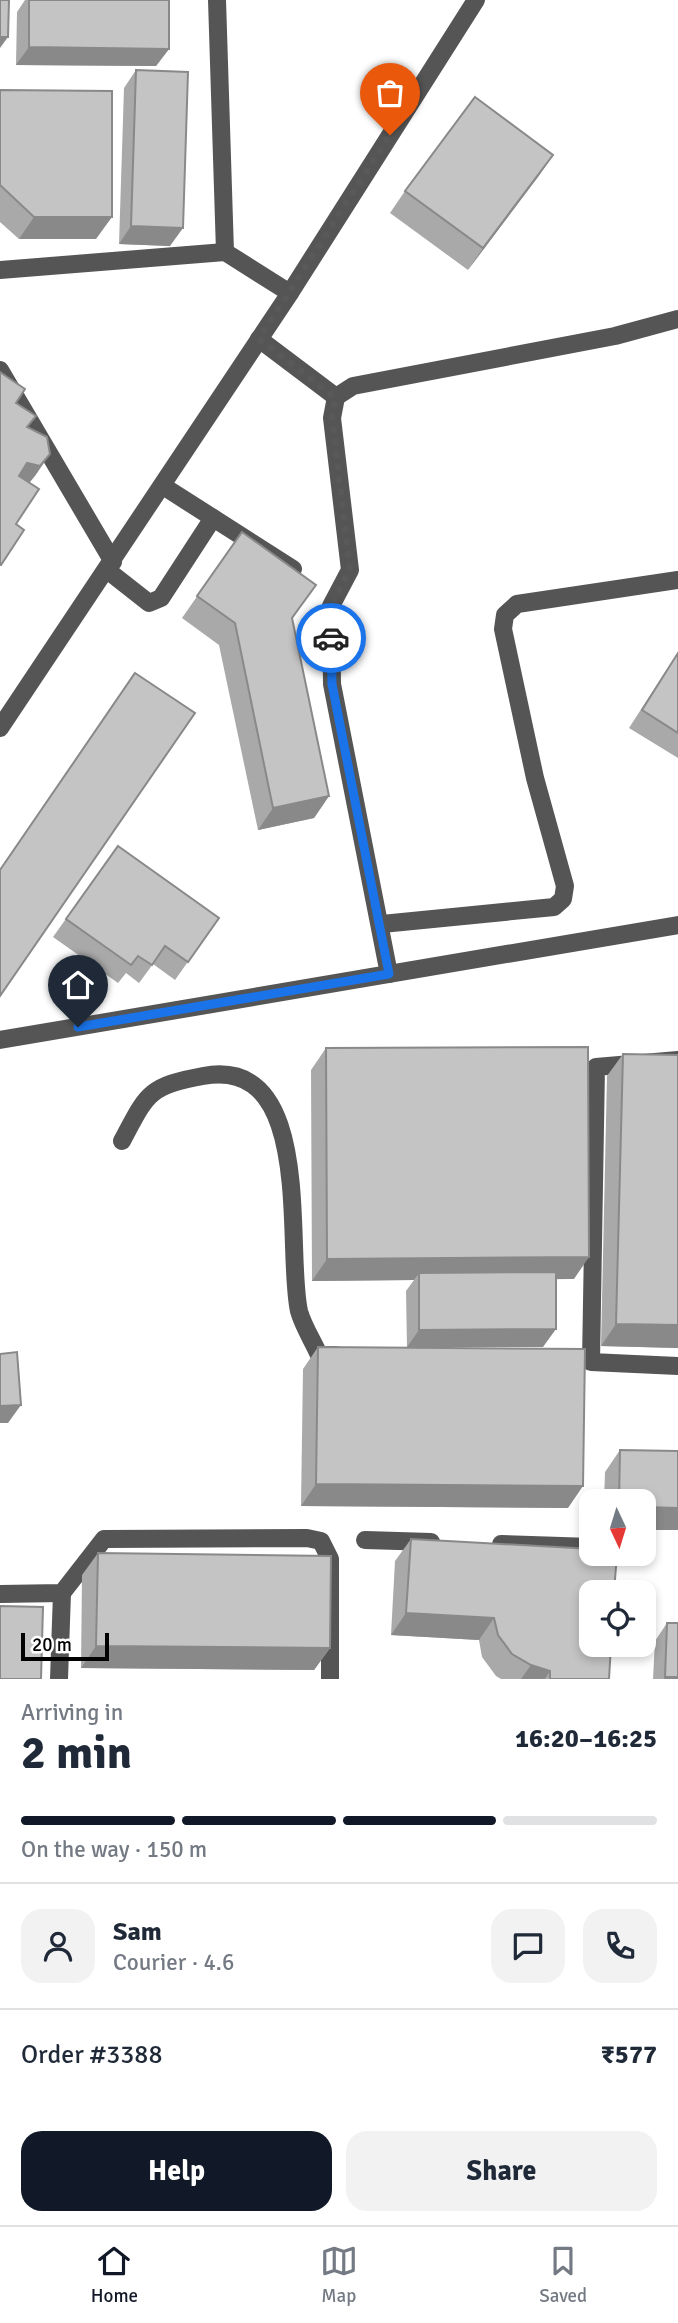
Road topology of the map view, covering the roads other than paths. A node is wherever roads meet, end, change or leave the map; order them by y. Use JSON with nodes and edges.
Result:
{"nodes":[{"id":1,"x":217,"y":0,"type":"edge"},
{"id":2,"x":476,"y":0,"type":"edge"},
{"id":3,"x":225,"y":253,"type":"junction"},
{"id":4,"x":0,"y":270,"type":"edge"},
{"id":5,"x":290,"y":293,"type":"junction"},
{"id":6,"x":678,"y":319,"type":"edge"},
{"id":7,"x":259,"y":339,"type":"junction"},
{"id":8,"x":0,"y":370,"type":"edge"},
{"id":9,"x":335,"y":397,"type":"junction"},
{"id":10,"x":163,"y":486,"type":"junction"},
{"id":11,"x":213,"y":518,"type":"junction"},
{"id":12,"x":110,"y":566,"type":"junction"},
{"id":13,"x":293,"y":569,"type":"edge"},
{"id":14,"x":678,"y":580,"type":"edge"},
{"id":15,"x":0,"y":728,"type":"edge"},
{"id":16,"x":382,"y":924,"type":"junction"},
{"id":17,"x":678,"y":925,"type":"edge"},
{"id":18,"x":389,"y":974,"type":"junction"},
{"id":19,"x":0,"y":1040,"type":"edge"},
{"id":20,"x":678,"y":1060,"type":"edge"},
{"id":21,"x":122,"y":1141,"type":"dead end"},
{"id":22,"x":360,"y":1356,"type":"edge"},
{"id":23,"x":678,"y":1366,"type":"edge"},
{"id":24,"x":365,"y":1540,"type":"dead end"},
{"id":25,"x":445,"y":1542,"type":"edge"},
{"id":26,"x":485,"y":1544,"type":"edge"},
{"id":27,"x":579,"y":1547,"type":"edge"},
{"id":28,"x":62,"y":1593,"type":"junction"},
{"id":29,"x":0,"y":1594,"type":"edge"},
{"id":30,"x":59,"y":1679,"type":"edge"},
{"id":31,"x":330,"y":1679,"type":"edge"}],
"edges":[{"from":1,"to":3,"type":"street"},
{"from":2,"to":5,"type":"street"},
{"from":3,"to":4,"type":"street"},
{"from":3,"to":5,"type":"street"},
{"from":5,"to":7,"type":"street"},
{"from":6,"to":9,"type":"street"},
{"from":7,"to":9,"type":"street"},
{"from":7,"to":10,"type":"street"},
{"from":8,"to":12,"type":"street"},
{"from":9,"to":16,"type":"street"},
{"from":10,"to":11,"type":"street"},
{"from":10,"to":12,"type":"street"},
{"from":11,"to":12,"type":"street"},
{"from":11,"to":13,"type":"street"},
{"from":12,"to":15,"type":"street"},
{"from":14,"to":16,"type":"street"},
{"from":16,"to":18,"type":"street"},
{"from":17,"to":18,"type":"street"},
{"from":18,"to":19,"type":"street"},
{"from":20,"to":23,"type":"street"},
{"from":21,"to":22,"type":"street"},
{"from":24,"to":25,"type":"street"},
{"from":26,"to":27,"type":"street"},
{"from":28,"to":29,"type":"street"},
{"from":28,"to":30,"type":"street"},
{"from":28,"to":31,"type":"street"}]}
